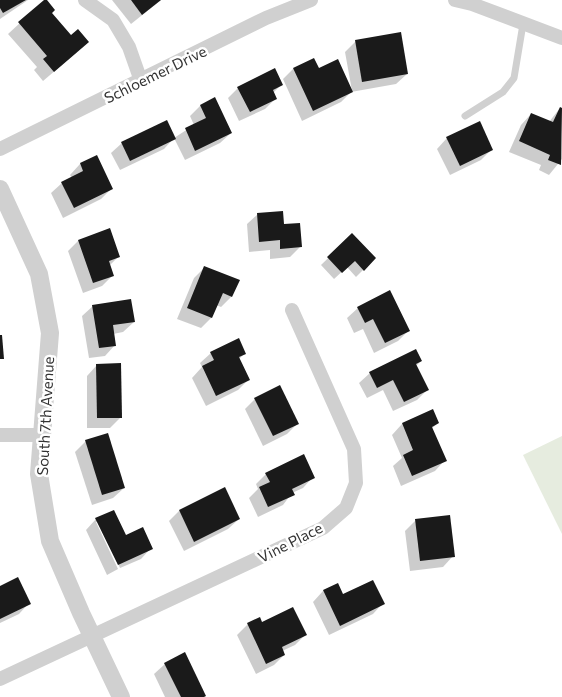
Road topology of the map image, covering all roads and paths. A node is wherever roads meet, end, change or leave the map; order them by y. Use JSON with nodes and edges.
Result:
{"nodes":[{"id":1,"x":85,"y":0,"type":"edge"},
{"id":2,"x":311,"y":0,"type":"edge"},
{"id":3,"x":455,"y":0,"type":"edge"},
{"id":4,"x":522,"y":24,"type":"junction"},
{"id":5,"x":562,"y":38,"type":"edge"},
{"id":6,"x":141,"y":80,"type":"junction"},
{"id":7,"x":465,"y":116,"type":"dead end"},
{"id":8,"x":0,"y":149,"type":"edge"},
{"id":9,"x":0,"y":189,"type":"edge"},
{"id":10,"x":292,"y":310,"type":"dead end"},
{"id":11,"x":0,"y":435,"type":"edge"},
{"id":12,"x":42,"y":435,"type":"junction"},
{"id":13,"x":92,"y":637,"type":"junction"},
{"id":14,"x":0,"y":679,"type":"edge"},
{"id":15,"x":121,"y":697,"type":"edge"}],
"edges":[{"from":1,"to":6,"type":"street"},
{"from":2,"to":6,"type":"street","name":"Schloemer Drive"},
{"from":3,"to":4,"type":"street"},
{"from":4,"to":5,"type":"street"},
{"from":4,"to":7,"type":"lane"},
{"from":6,"to":8,"type":"street","name":"Schloemer Drive"},
{"from":9,"to":12,"type":"street","name":"South 7th Avenue"},
{"from":10,"to":13,"type":"street","name":"Vine Place"},
{"from":11,"to":12,"type":"street"},
{"from":12,"to":13,"type":"street","name":"South 7th Avenue"},
{"from":13,"to":14,"type":"street","name":"Vine Place"},
{"from":13,"to":15,"type":"street","name":"South 7th Avenue"}]}
